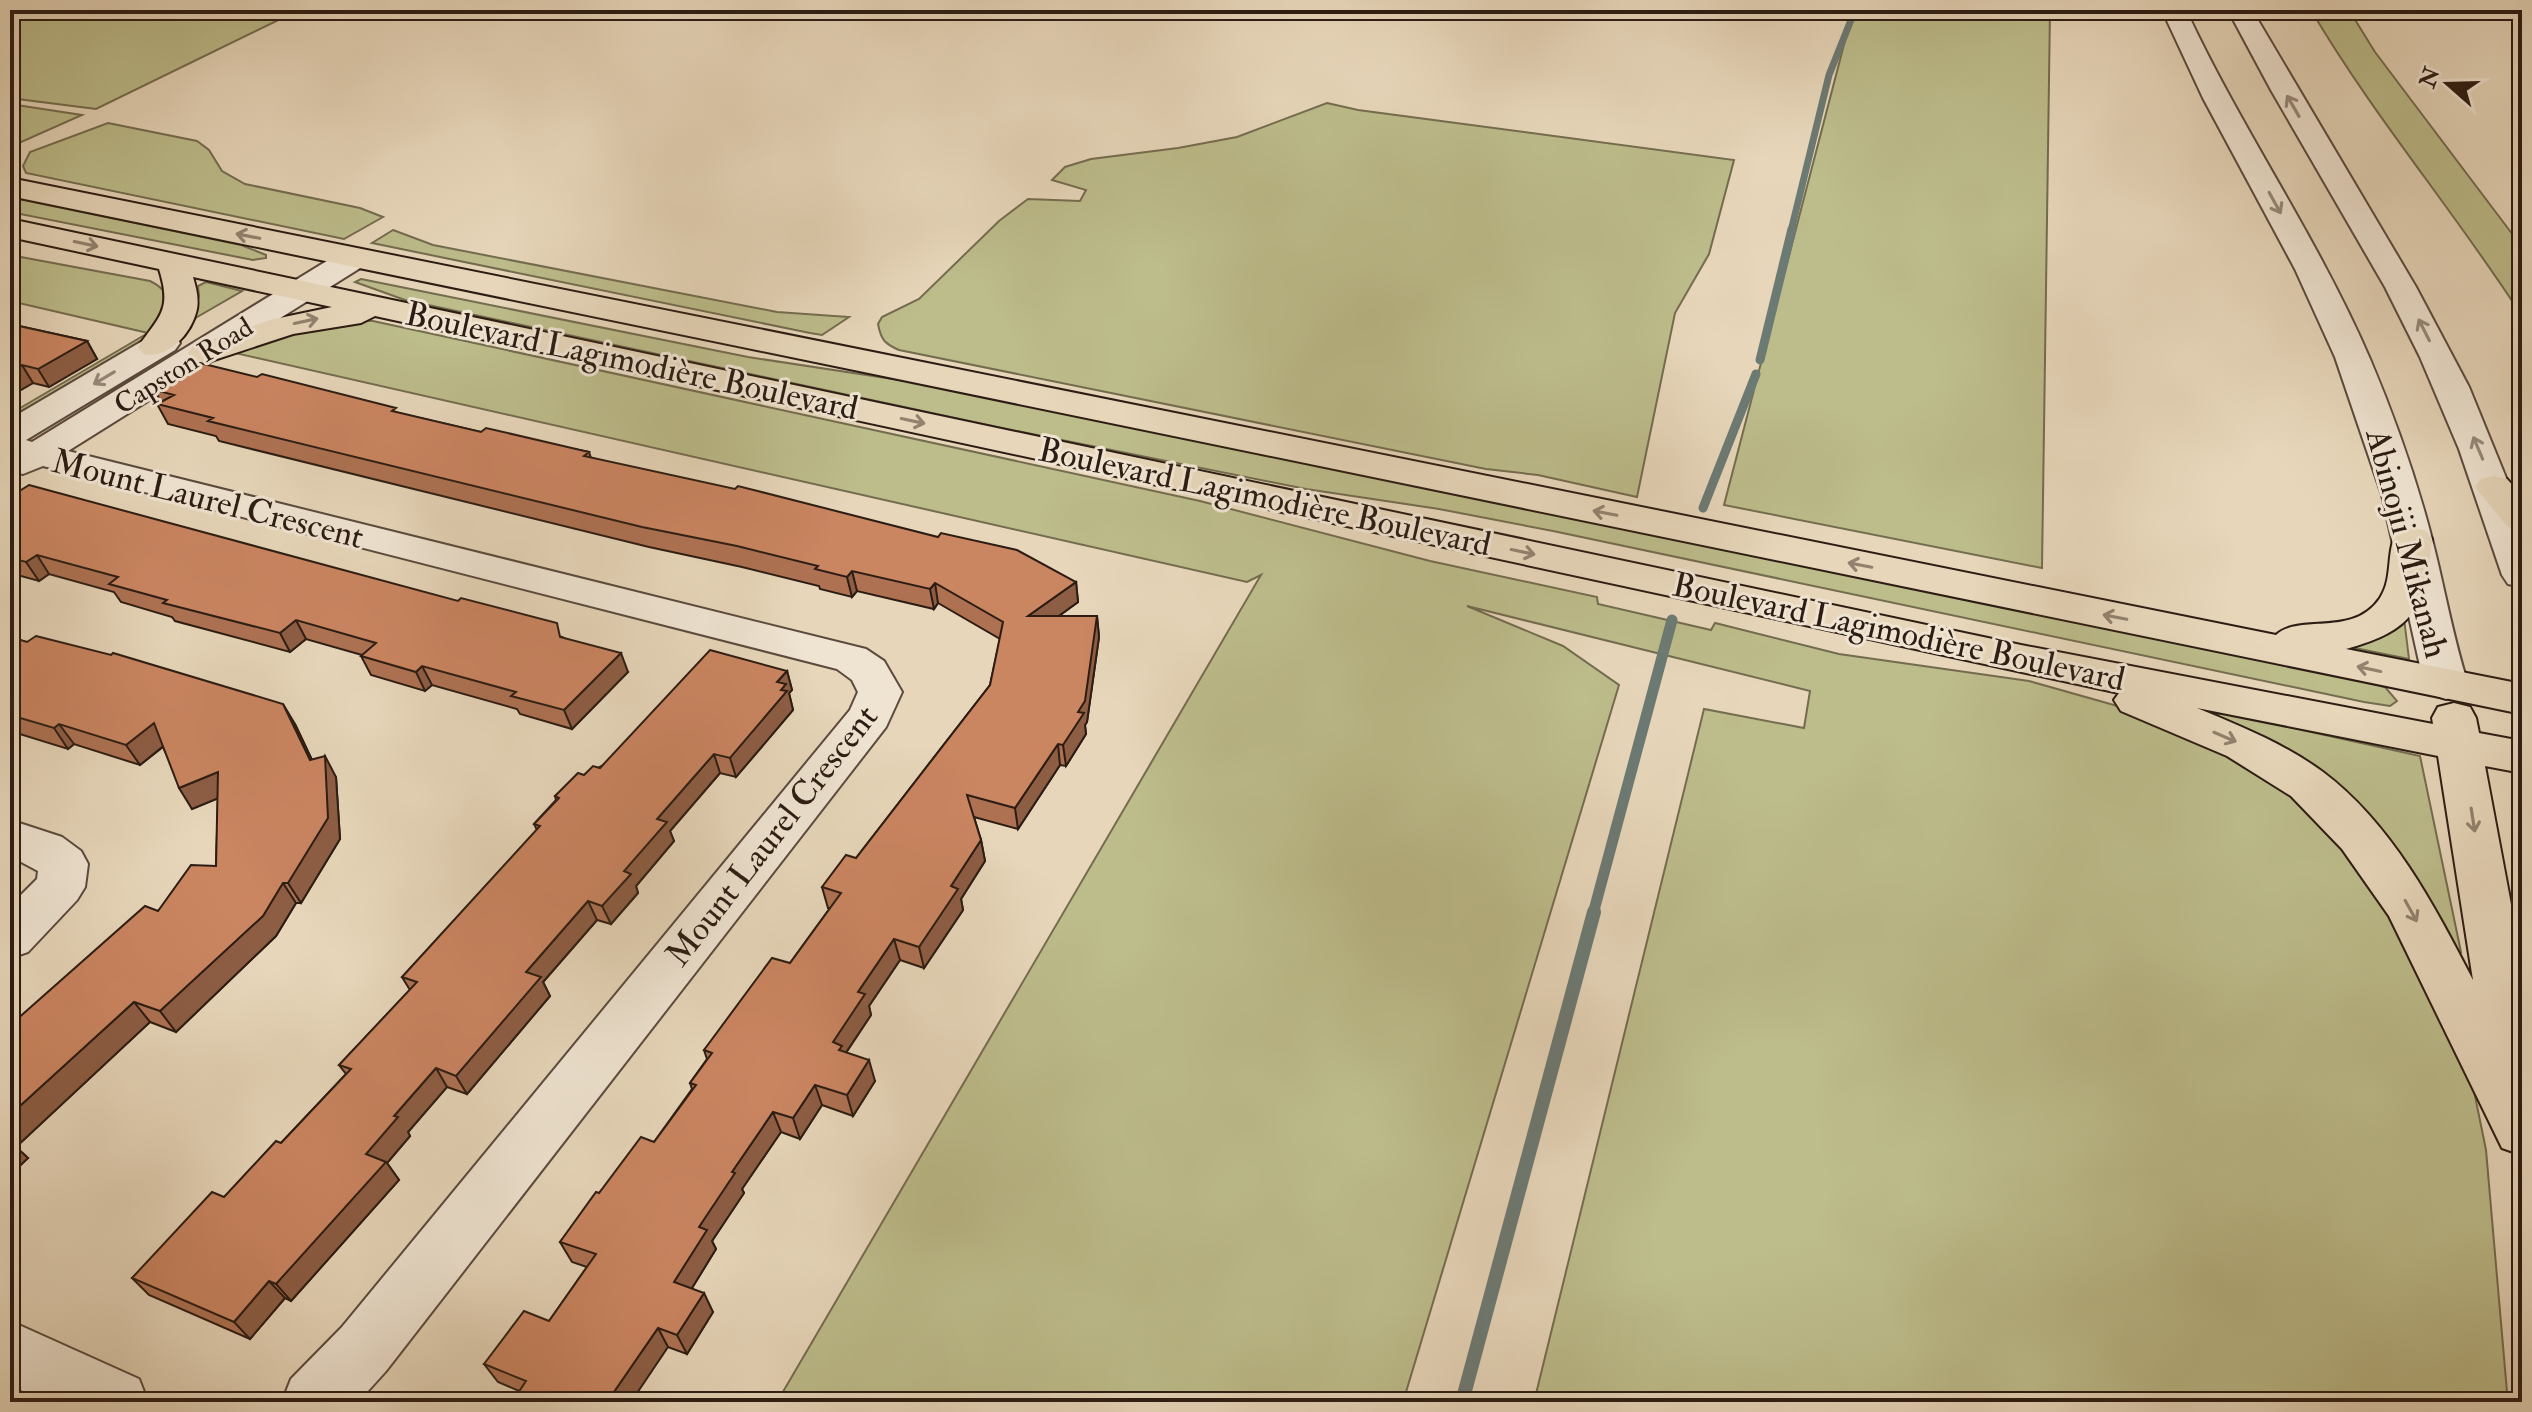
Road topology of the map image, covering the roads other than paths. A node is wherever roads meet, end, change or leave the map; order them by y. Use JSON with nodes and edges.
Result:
{"nodes":[{"id":1,"x":2174,"y":10,"type":"edge"},
{"id":2,"x":2240,"y":10,"type":"edge"},
{"id":3,"x":10,"y":187,"type":"edge"},
{"id":4,"x":10,"y":228,"type":"edge"},
{"id":5,"x":340,"y":254,"type":"junction"},
{"id":6,"x":172,"y":262,"type":"junction"},
{"id":7,"x":285,"y":287,"type":"junction"},
{"id":8,"x":399,"y":310,"type":"junction"},
{"id":9,"x":155,"y":347,"type":"junction"},
{"id":10,"x":205,"y":353,"type":"junction"},
{"id":11,"x":17,"y":451,"type":"edge"},
{"id":12,"x":2494,"y":487,"type":"junction"},
{"id":13,"x":2522,"y":519,"type":"edge"},
{"id":14,"x":2412,"y":539,"type":"junction"},
{"id":15,"x":2522,"y":575,"type":"edge"},
{"id":16,"x":2236,"y":641,"type":"junction"},
{"id":17,"x":2021,"y":659,"type":"junction"},
{"id":18,"x":2446,"y":684,"type":"junction"},
{"id":19,"x":2522,"y":699,"type":"edge"},
{"id":20,"x":2460,"y":743,"type":"junction"},
{"id":21,"x":2522,"y":757,"type":"edge"},
{"id":22,"x":10,"y":838,"type":"edge"},
{"id":23,"x":10,"y":938,"type":"edge"},
{"id":24,"x":2522,"y":1116,"type":"edge"},
{"id":25,"x":2522,"y":1130,"type":"edge"},
{"id":26,"x":10,"y":1352,"type":"edge"},
{"id":27,"x":116,"y":1402,"type":"edge"},
{"id":28,"x":314,"y":1402,"type":"edge"}],
"edges":[{"from":1,"to":14,"type":"street","name":"Abinojii Mikanah","one_way":true},
{"from":12,"to":2,"type":"street","one_way":true},
{"from":5,"to":3,"type":"main road","name":"Boulevard Lagimodière Boulevard","one_way":true},
{"from":4,"to":6,"type":"main road","name":"Boulevard Lagimodière Boulevard","one_way":true},
{"from":5,"to":7,"type":"street","name":"Capston Road"},
{"from":16,"to":5,"type":"main road","name":"Boulevard Lagimodière Boulevard","one_way":true},
{"from":6,"to":7,"type":"main road","name":"Boulevard Lagimodière Boulevard"},
{"from":6,"to":9,"type":"main road"},
{"from":7,"to":8,"type":"main road","name":"Boulevard Lagimodière Boulevard"},
{"from":7,"to":9,"type":"street","name":"Capston Road"},
{"from":7,"to":10,"type":"street","name":"Capston Road"},
{"from":10,"to":8,"type":"main road","one_way":true},
{"from":8,"to":17,"type":"main road","name":"Boulevard Lagimodière Boulevard","one_way":true},
{"from":9,"to":11,"type":"street","name":"Capston Road","one_way":true},
{"from":10,"to":11,"type":"street","name":"Capston Road"},
{"from":11,"to":28,"type":"street","name":"Mount Laurel Crescent"},
{"from":12,"to":13,"type":"main road"},
{"from":12,"to":15,"type":"street"},
{"from":14,"to":16,"type":"main road"},
{"from":14,"to":18,"type":"street","name":"Abinojii Mikanah"},
{"from":18,"to":16,"type":"main road","name":"Boulevard Lagimodière Boulevard","one_way":true},
{"from":17,"to":20,"type":"main road","name":"Boulevard Lagimodière Boulevard"},
{"from":17,"to":25,"type":"main road","one_way":true},
{"from":18,"to":19,"type":"main road","name":"Boulevard Lagimodière Boulevard"},
{"from":18,"to":20,"type":"main road","name":"Abinojii Mikanah"},
{"from":20,"to":21,"type":"main road","name":"Boulevard Lagimodière Boulevard"},
{"from":20,"to":24,"type":"main road","name":"Abinojii Mikanah","one_way":true},
{"from":22,"to":23,"type":"street"},
{"from":26,"to":27,"type":"street"}]}
